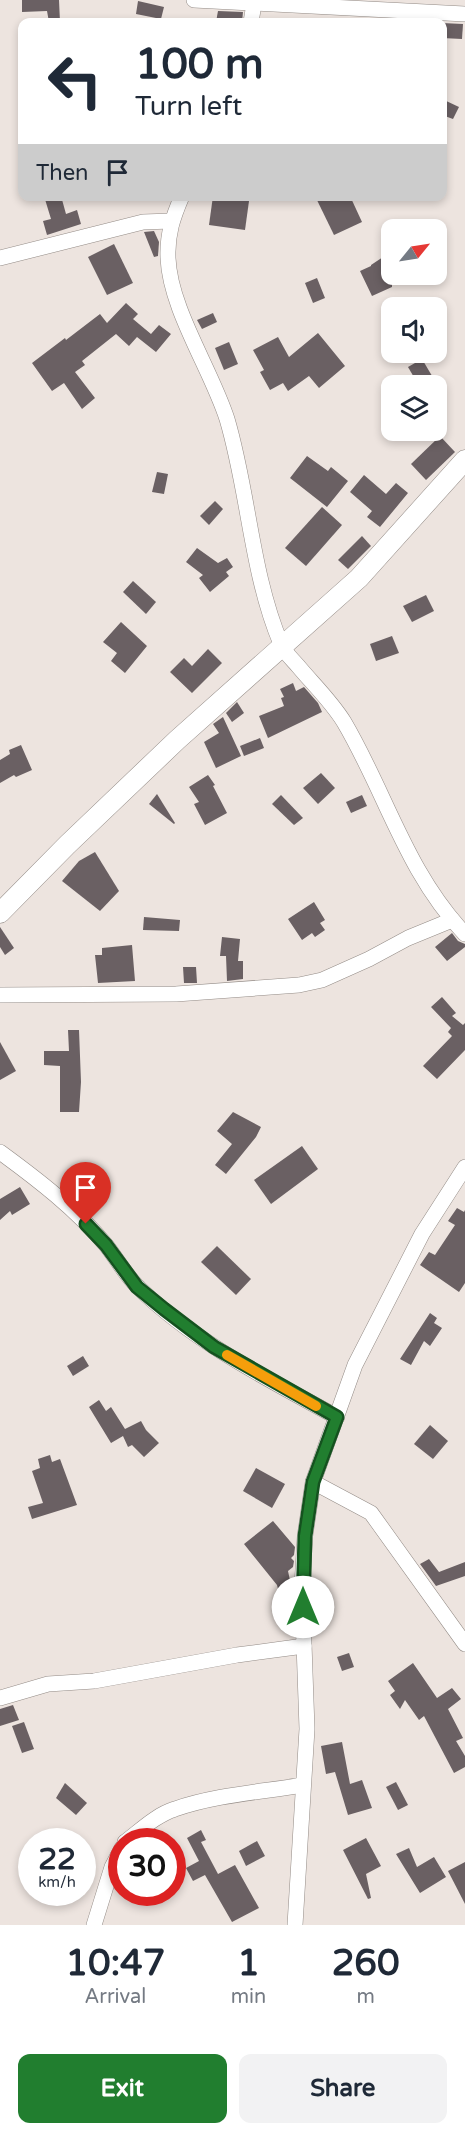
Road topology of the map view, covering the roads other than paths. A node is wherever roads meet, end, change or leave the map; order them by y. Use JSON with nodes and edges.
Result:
{"nodes":[{"id":1,"x":194,"y":0,"type":"edge"},
{"id":2,"x":256,"y":2,"type":"edge"},
{"id":3,"x":465,"y":14,"type":"edge"},
{"id":4,"x":252,"y":18,"type":"edge"},
{"id":5,"x":180,"y":201,"type":"edge"},
{"id":6,"x":171,"y":221,"type":"junction"},
{"id":7,"x":0,"y":258,"type":"edge"},
{"id":8,"x":465,"y":460,"type":"edge"},
{"id":9,"x":282,"y":647,"type":"junction"},
{"id":10,"x":0,"y":913,"type":"edge"},
{"id":11,"x":452,"y":920,"type":"junction"},
{"id":12,"x":465,"y":934,"type":"edge"},
{"id":13,"x":0,"y":994,"type":"edge"},
{"id":14,"x":0,"y":1152,"type":"edge"},
{"id":15,"x":465,"y":1167,"type":"edge"},
{"id":16,"x":337,"y":1417,"type":"junction"},
{"id":17,"x":313,"y":1482,"type":"junction"},
{"id":18,"x":463,"y":1638,"type":"edge"},
{"id":19,"x":304,"y":1646,"type":"junction"},
{"id":20,"x":0,"y":1698,"type":"edge"},
{"id":21,"x":303,"y":1785,"type":"junction"},
{"id":22,"x":142,"y":1828,"type":"edge"},
{"id":23,"x":108,"y":1880,"type":"edge"},
{"id":24,"x":94,"y":1925,"type":"edge"},
{"id":25,"x":295,"y":1925,"type":"edge"}],
"edges":[{"from":1,"to":2,"type":"street"},
{"from":2,"to":3,"type":"street"},
{"from":2,"to":4,"type":"street"},
{"from":5,"to":6,"type":"street"},
{"from":6,"to":7,"type":"street"},
{"from":6,"to":9,"type":"street"},
{"from":8,"to":9,"type":"main road"},
{"from":9,"to":10,"type":"main road"},
{"from":9,"to":11,"type":"street"},
{"from":11,"to":12,"type":"street"},
{"from":11,"to":13,"type":"street"},
{"from":14,"to":16,"type":"street"},
{"from":15,"to":16,"type":"street"},
{"from":16,"to":17,"type":"street"},
{"from":17,"to":18,"type":"street"},
{"from":17,"to":19,"type":"street"},
{"from":19,"to":20,"type":"street"},
{"from":19,"to":21,"type":"street"},
{"from":21,"to":22,"type":"street"},
{"from":21,"to":25,"type":"street"},
{"from":23,"to":24,"type":"street"}]}
